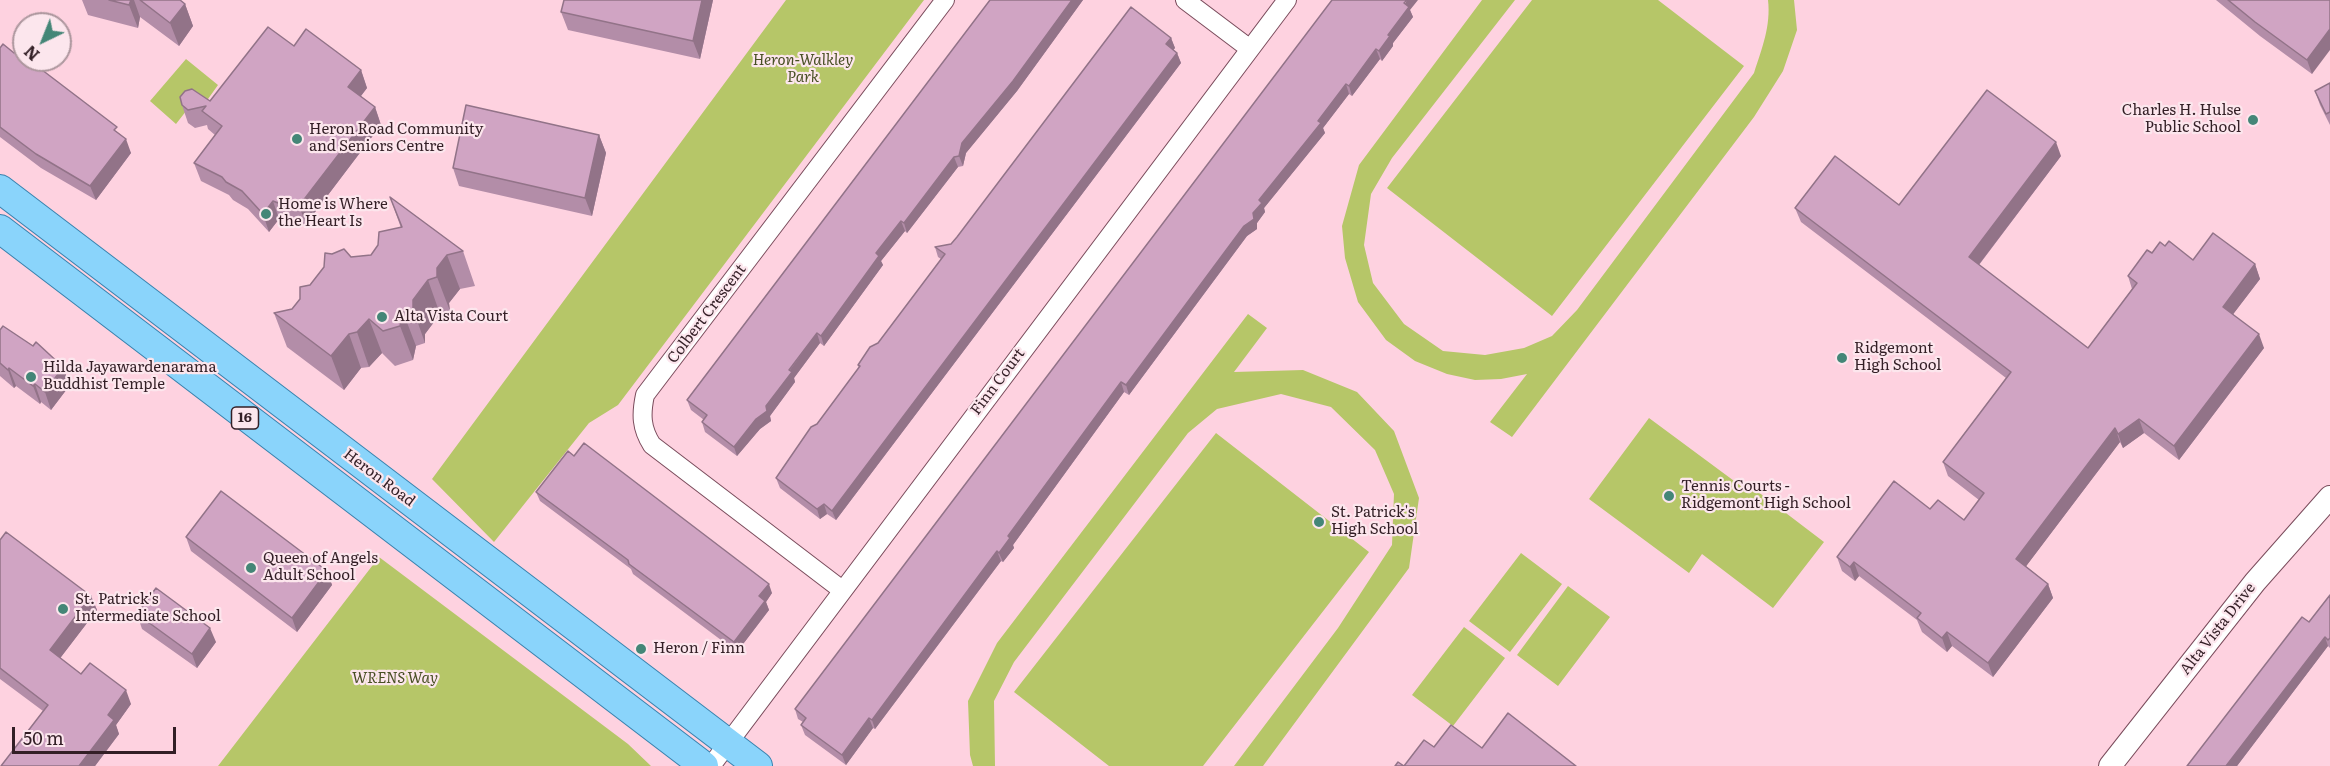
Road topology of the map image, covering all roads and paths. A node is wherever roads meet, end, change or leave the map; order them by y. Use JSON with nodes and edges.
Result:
{"nodes":[{"id":1,"x":945,"y":0,"type":"edge"},
{"id":2,"x":1185,"y":0,"type":"edge"},
{"id":3,"x":1287,"y":0,"type":"edge"},
{"id":4,"x":1250,"y":49,"type":"junction"},
{"id":5,"x":0,"y":189,"type":"edge"},
{"id":6,"x":0,"y":229,"type":"edge"},
{"id":7,"x":2330,"y":497,"type":"edge"},
{"id":8,"x":842,"y":590,"type":"junction"},
{"id":9,"x":728,"y":743,"type":"junction"},
{"id":10,"x":704,"y":766,"type":"edge"},
{"id":11,"x":711,"y":766,"type":"edge"},
{"id":12,"x":758,"y":766,"type":"edge"},
{"id":13,"x":2110,"y":766,"type":"edge"}],
"edges":[{"from":1,"to":8,"type":"street","name":"Colbert Crescent"},
{"from":2,"to":4,"type":"street"},
{"from":3,"to":4,"type":"street","name":"Finn Court"},
{"from":4,"to":8,"type":"street","name":"Finn Court"},
{"from":5,"to":9,"type":"main road","name":"Heron Road","number":"16"},
{"from":6,"to":10,"type":"main road","number":"16"},
{"from":7,"to":13,"type":"street","name":"Alta Vista Drive"},
{"from":8,"to":9,"type":"street","name":"Finn Court"},
{"from":9,"to":11,"type":"street","name":"Finn Court"},
{"from":9,"to":12,"type":"main road","name":"Heron Road","number":"16"}]}
